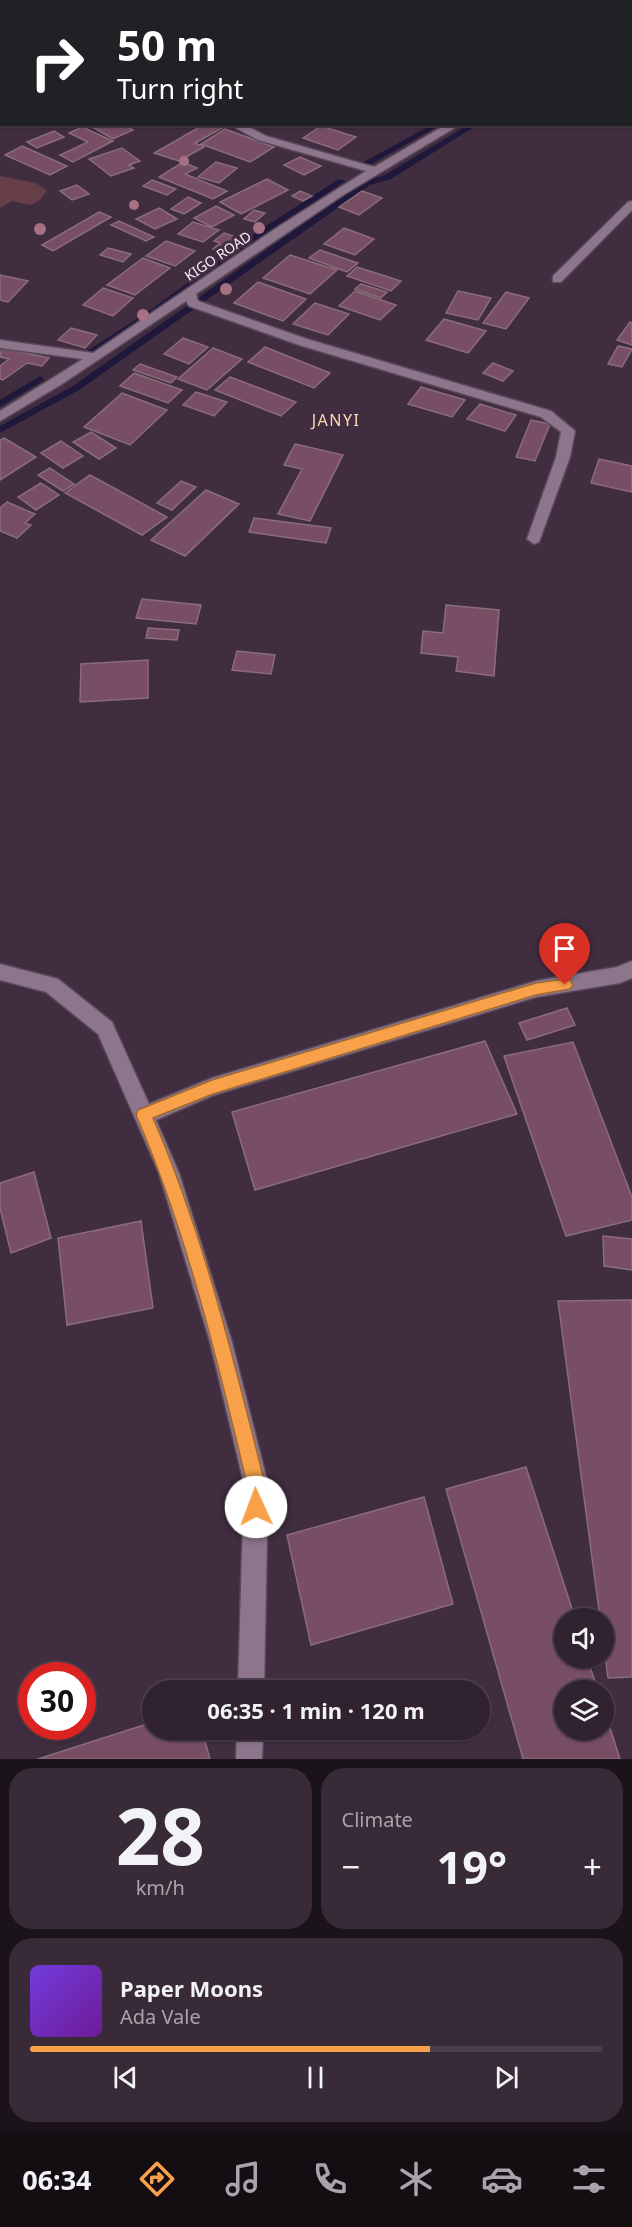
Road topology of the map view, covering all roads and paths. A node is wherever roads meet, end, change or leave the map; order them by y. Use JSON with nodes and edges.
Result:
{"nodes":[{"id":1,"x":238,"y":126,"type":"edge"},
{"id":2,"x":452,"y":126,"type":"edge"},
{"id":3,"x":373,"y":170,"type":"junction"},
{"id":4,"x":632,"y":204,"type":"edge"},
{"id":5,"x":557,"y":279,"type":"dead end"},
{"id":6,"x":189,"y":294,"type":"junction"},
{"id":7,"x":0,"y":344,"type":"edge"},
{"id":8,"x":95,"y":357,"type":"junction"},
{"id":9,"x":0,"y":417,"type":"edge"},
{"id":10,"x":534,"y":539,"type":"dead end"},
{"id":11,"x":632,"y":969,"type":"edge"},
{"id":12,"x":0,"y":972,"type":"edge"},
{"id":13,"x":144,"y":1115,"type":"junction"},
{"id":14,"x":251,"y":1680,"type":"edge"},
{"id":15,"x":250,"y":1740,"type":"edge"},
{"id":16,"x":249,"y":1759,"type":"edge"}],
"edges":[{"from":1,"to":3,"type":"street"},
{"from":2,"to":3,"type":"street","name":"KIGO ROAD"},
{"from":3,"to":6,"type":"street","name":"KIGO ROAD"},
{"from":4,"to":5,"type":"street"},
{"from":6,"to":8,"type":"street","name":"KIGO ROAD"},
{"from":6,"to":10,"type":"street"},
{"from":7,"to":8,"type":"street"},
{"from":8,"to":9,"type":"street","name":"KIGO ROAD"},
{"from":11,"to":13,"type":"street"},
{"from":12,"to":13,"type":"street"},
{"from":13,"to":14,"type":"street"},
{"from":15,"to":16,"type":"street"}]}
